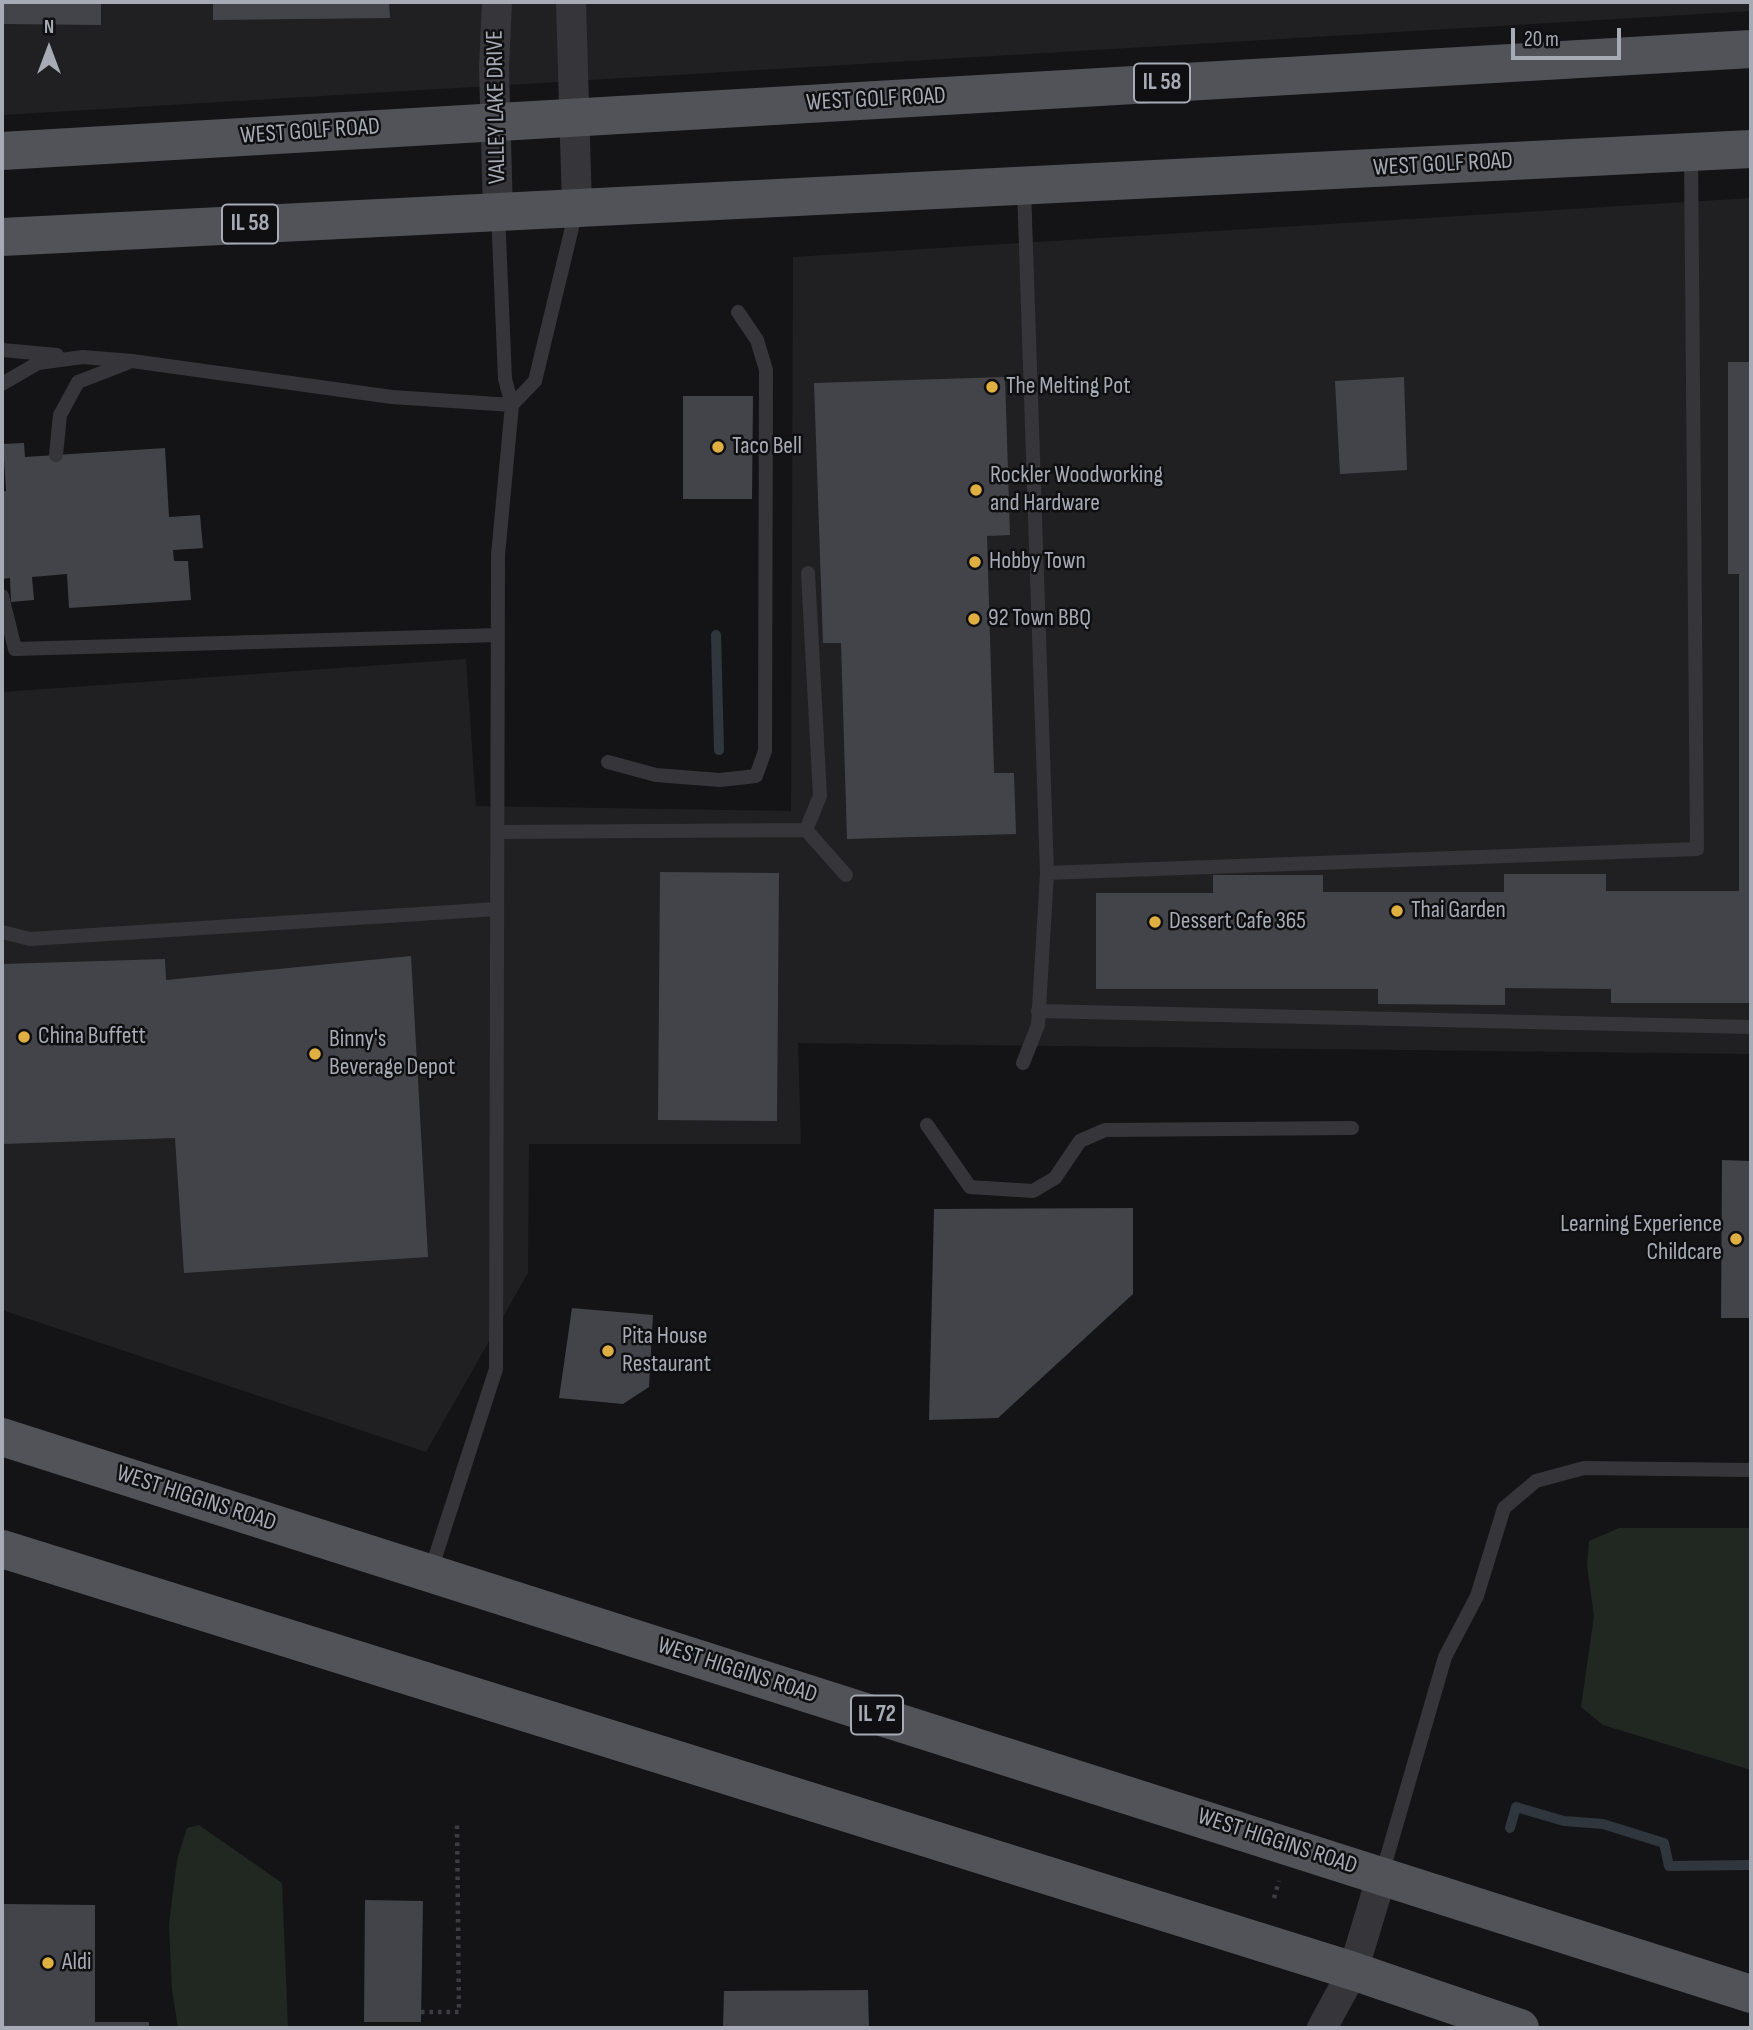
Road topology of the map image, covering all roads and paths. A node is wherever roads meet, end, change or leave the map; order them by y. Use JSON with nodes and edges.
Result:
{"nodes":[{"id":1,"x":497,"y":2,"type":"edge"},
{"id":2,"x":571,"y":2,"type":"edge"},
{"id":3,"x":1751,"y":49,"type":"edge"},
{"id":4,"x":573,"y":118,"type":"junction"},
{"id":5,"x":495,"y":121,"type":"junction"},
{"id":6,"x":1751,"y":149,"type":"edge"},
{"id":7,"x":2,"y":151,"type":"edge"},
{"id":8,"x":1690,"y":152,"type":"junction"},
{"id":9,"x":1024,"y":187,"type":"junction"},
{"id":10,"x":577,"y":207,"type":"junction"},
{"id":11,"x":498,"y":212,"type":"junction"},
{"id":12,"x":2,"y":237,"type":"edge"},
{"id":13,"x":738,"y":312,"type":"dead end"},
{"id":14,"x":2,"y":350,"type":"edge"},
{"id":15,"x":83,"y":357,"type":"junction"},
{"id":16,"x":132,"y":361,"type":"junction"},
{"id":17,"x":2,"y":384,"type":"edge"},
{"id":18,"x":512,"y":405,"type":"junction"},
{"id":19,"x":56,"y":455,"type":"dead end"},
{"id":20,"x":808,"y":573,"type":"dead end"},
{"id":21,"x":2,"y":596,"type":"edge"},
{"id":22,"x":498,"y":635,"type":"junction"},
{"id":23,"x":8,"y":649,"type":"edge"},
{"id":24,"x":608,"y":762,"type":"dead end"},
{"id":25,"x":806,"y":830,"type":"junction"},
{"id":26,"x":498,"y":832,"type":"junction"},
{"id":27,"x":1047,"y":873,"type":"junction"},
{"id":28,"x":846,"y":875,"type":"dead end"},
{"id":29,"x":497,"y":909,"type":"junction"},
{"id":30,"x":2,"y":932,"type":"edge"},
{"id":31,"x":1038,"y":1011,"type":"junction"},
{"id":32,"x":1751,"y":1027,"type":"edge"},
{"id":33,"x":1023,"y":1063,"type":"dead end"},
{"id":34,"x":927,"y":1125,"type":"dead end"},
{"id":35,"x":1352,"y":1128,"type":"dead end"},
{"id":36,"x":2,"y":1437,"type":"edge"},
{"id":37,"x":1751,"y":1470,"type":"edge"},
{"id":38,"x":2,"y":1549,"type":"edge"},
{"id":39,"x":430,"y":1573,"type":"junction"},
{"id":40,"x":457,"y":1822,"type":"dead end"},
{"id":41,"x":1382,"y":1875,"type":"junction"},
{"id":42,"x":1280,"y":1877,"type":"dead end"},
{"id":43,"x":1275,"y":1898,"type":"dead end"},
{"id":44,"x":1353,"y":1971,"type":"junction"},
{"id":45,"x":1751,"y":1994,"type":"edge"},
{"id":46,"x":421,"y":2012,"type":"dead end"},
{"id":47,"x":1322,"y":2028,"type":"edge"},
{"id":48,"x":1520,"y":2028,"type":"edge"}],
"edges":[{"from":1,"to":5,"type":"street","name":"VALLEY LAKE DRIVE"},
{"from":2,"to":4,"type":"street"},
{"from":3,"to":4,"type":"main road","name":"WEST GOLF ROAD","number":"IL 58"},
{"from":4,"to":5,"type":"main road","name":"WEST GOLF ROAD","number":"IL 58"},
{"from":4,"to":10,"type":"street"},
{"from":5,"to":7,"type":"main road","name":"WEST GOLF ROAD","number":"IL 58"},
{"from":5,"to":11,"type":"street","name":"VALLEY LAKE DRIVE"},
{"from":6,"to":8,"type":"main road","name":"WEST GOLF ROAD","number":"IL 58"},
{"from":8,"to":9,"type":"main road","name":"WEST GOLF ROAD","number":"IL 58"},
{"from":8,"to":27,"type":"lane"},
{"from":9,"to":10,"type":"main road","name":"WEST GOLF ROAD","number":"IL 58"},
{"from":9,"to":27,"type":"lane"},
{"from":10,"to":11,"type":"main road","name":"WEST GOLF ROAD","number":"IL 58"},
{"from":10,"to":18,"type":"lane"},
{"from":11,"to":12,"type":"main road","name":"WEST GOLF ROAD","number":"IL 58"},
{"from":11,"to":18,"type":"lane"},
{"from":13,"to":24,"type":"lane"},
{"from":14,"to":15,"type":"lane"},
{"from":15,"to":16,"type":"lane"},
{"from":15,"to":17,"type":"lane"},
{"from":16,"to":18,"type":"lane"},
{"from":16,"to":19,"type":"lane"},
{"from":18,"to":22,"type":"lane"},
{"from":20,"to":25,"type":"lane"},
{"from":21,"to":23,"type":"lane"},
{"from":22,"to":23,"type":"lane"},
{"from":22,"to":26,"type":"lane"},
{"from":25,"to":26,"type":"lane"},
{"from":25,"to":28,"type":"lane"},
{"from":26,"to":29,"type":"lane"},
{"from":27,"to":31,"type":"lane"},
{"from":29,"to":30,"type":"lane"},
{"from":29,"to":39,"type":"lane"},
{"from":31,"to":32,"type":"lane"},
{"from":31,"to":33,"type":"lane"},
{"from":34,"to":35,"type":"lane"},
{"from":36,"to":39,"type":"main road","name":"WEST HIGGINS ROAD","number":"IL 72"},
{"from":37,"to":41,"type":"lane"},
{"from":38,"to":44,"type":"main road"},
{"from":39,"to":41,"type":"main road","name":"WEST HIGGINS ROAD","number":"IL 72"},
{"from":40,"to":46,"type":"path"},
{"from":41,"to":44,"type":"street"},
{"from":41,"to":45,"type":"main road","name":"WEST HIGGINS ROAD","number":"IL 72"},
{"from":42,"to":43,"type":"path"},
{"from":44,"to":47,"type":"street"},
{"from":44,"to":48,"type":"main road"}]}
